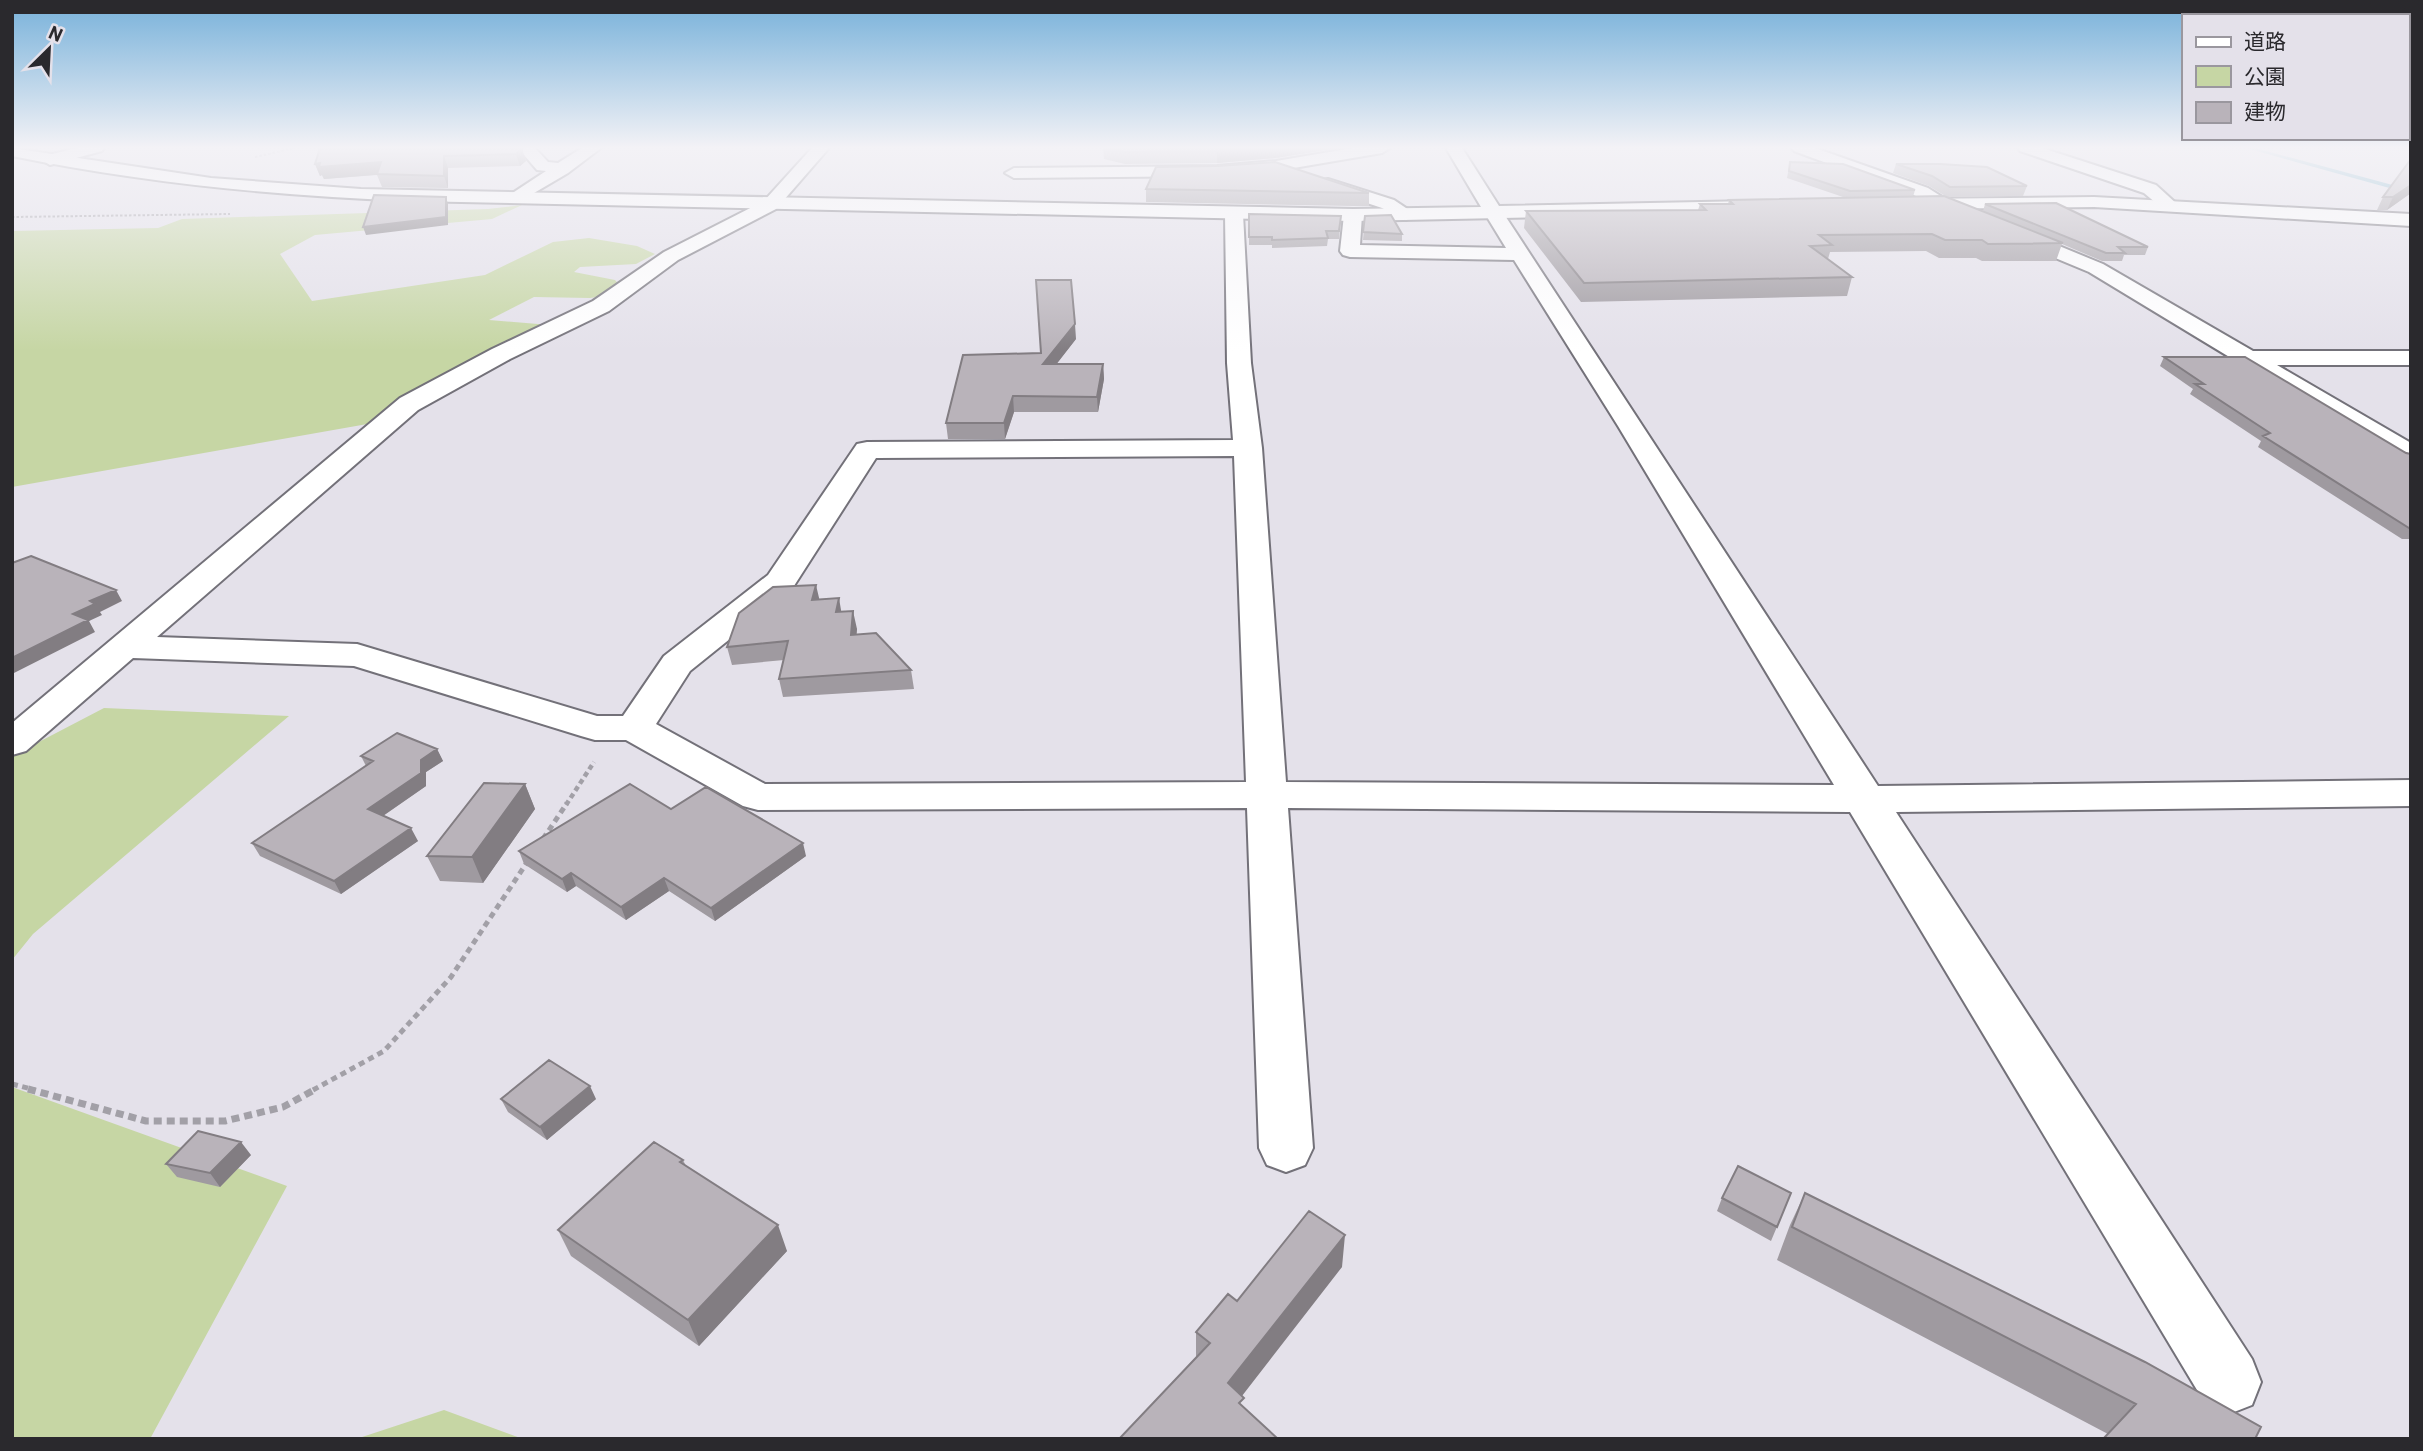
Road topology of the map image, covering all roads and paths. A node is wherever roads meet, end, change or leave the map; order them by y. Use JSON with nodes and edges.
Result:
{"nodes":[{"id":1,"x":1353,"y":215,"type":"edge"},
{"id":2,"x":749,"y":216,"type":"edge"},
{"id":3,"x":1234,"y":216,"type":"edge"},
{"id":4,"x":1495,"y":216,"type":"edge"},
{"id":5,"x":1969,"y":216,"type":"edge"},
{"id":6,"x":2342,"y":216,"type":"edge"},
{"id":7,"x":2411,"y":220,"type":"edge"},
{"id":8,"x":1520,"y":254,"type":"junction"},
{"id":9,"x":2248,"y":358,"type":"junction"},
{"id":10,"x":2411,"y":358,"type":"edge"},
{"id":11,"x":1248,"y":448,"type":"junction"},
{"id":12,"x":2411,"y":455,"type":"edge"},
{"id":13,"x":127,"y":646,"type":"junction"},
{"id":14,"x":634,"y":727,"type":"junction"},
{"id":15,"x":20,"y":730,"type":"edge"},
{"id":16,"x":2411,"y":793,"type":"edge"},
{"id":17,"x":1267,"y":795,"type":"junction"},
{"id":18,"x":1866,"y":799,"type":"junction"},
{"id":19,"x":542,"y":841,"type":"edge"},
{"id":20,"x":534,"y":852,"type":"edge"},
{"id":21,"x":12,"y":1084,"type":"edge"},
{"id":22,"x":1286,"y":1148,"type":"dead end"},
{"id":23,"x":2230,"y":1382,"type":"dead end"}],
"edges":[{"from":1,"to":8,"type":"street"},
{"from":2,"to":13,"type":"street"},
{"from":3,"to":11,"type":"street"},
{"from":4,"to":8,"type":"street"},
{"from":5,"to":9,"type":"street"},
{"from":6,"to":7,"type":"street"},
{"from":8,"to":18,"type":"street"},
{"from":9,"to":10,"type":"street"},
{"from":9,"to":12,"type":"street"},
{"from":11,"to":14,"type":"street"},
{"from":11,"to":17,"type":"street"},
{"from":13,"to":14,"type":"street"},
{"from":13,"to":15,"type":"street"},
{"from":14,"to":17,"type":"street"},
{"from":14,"to":19,"type":"path"},
{"from":16,"to":18,"type":"street"},
{"from":17,"to":18,"type":"street"},
{"from":17,"to":22,"type":"street"},
{"from":18,"to":23,"type":"street"},
{"from":20,"to":21,"type":"path"}]}
